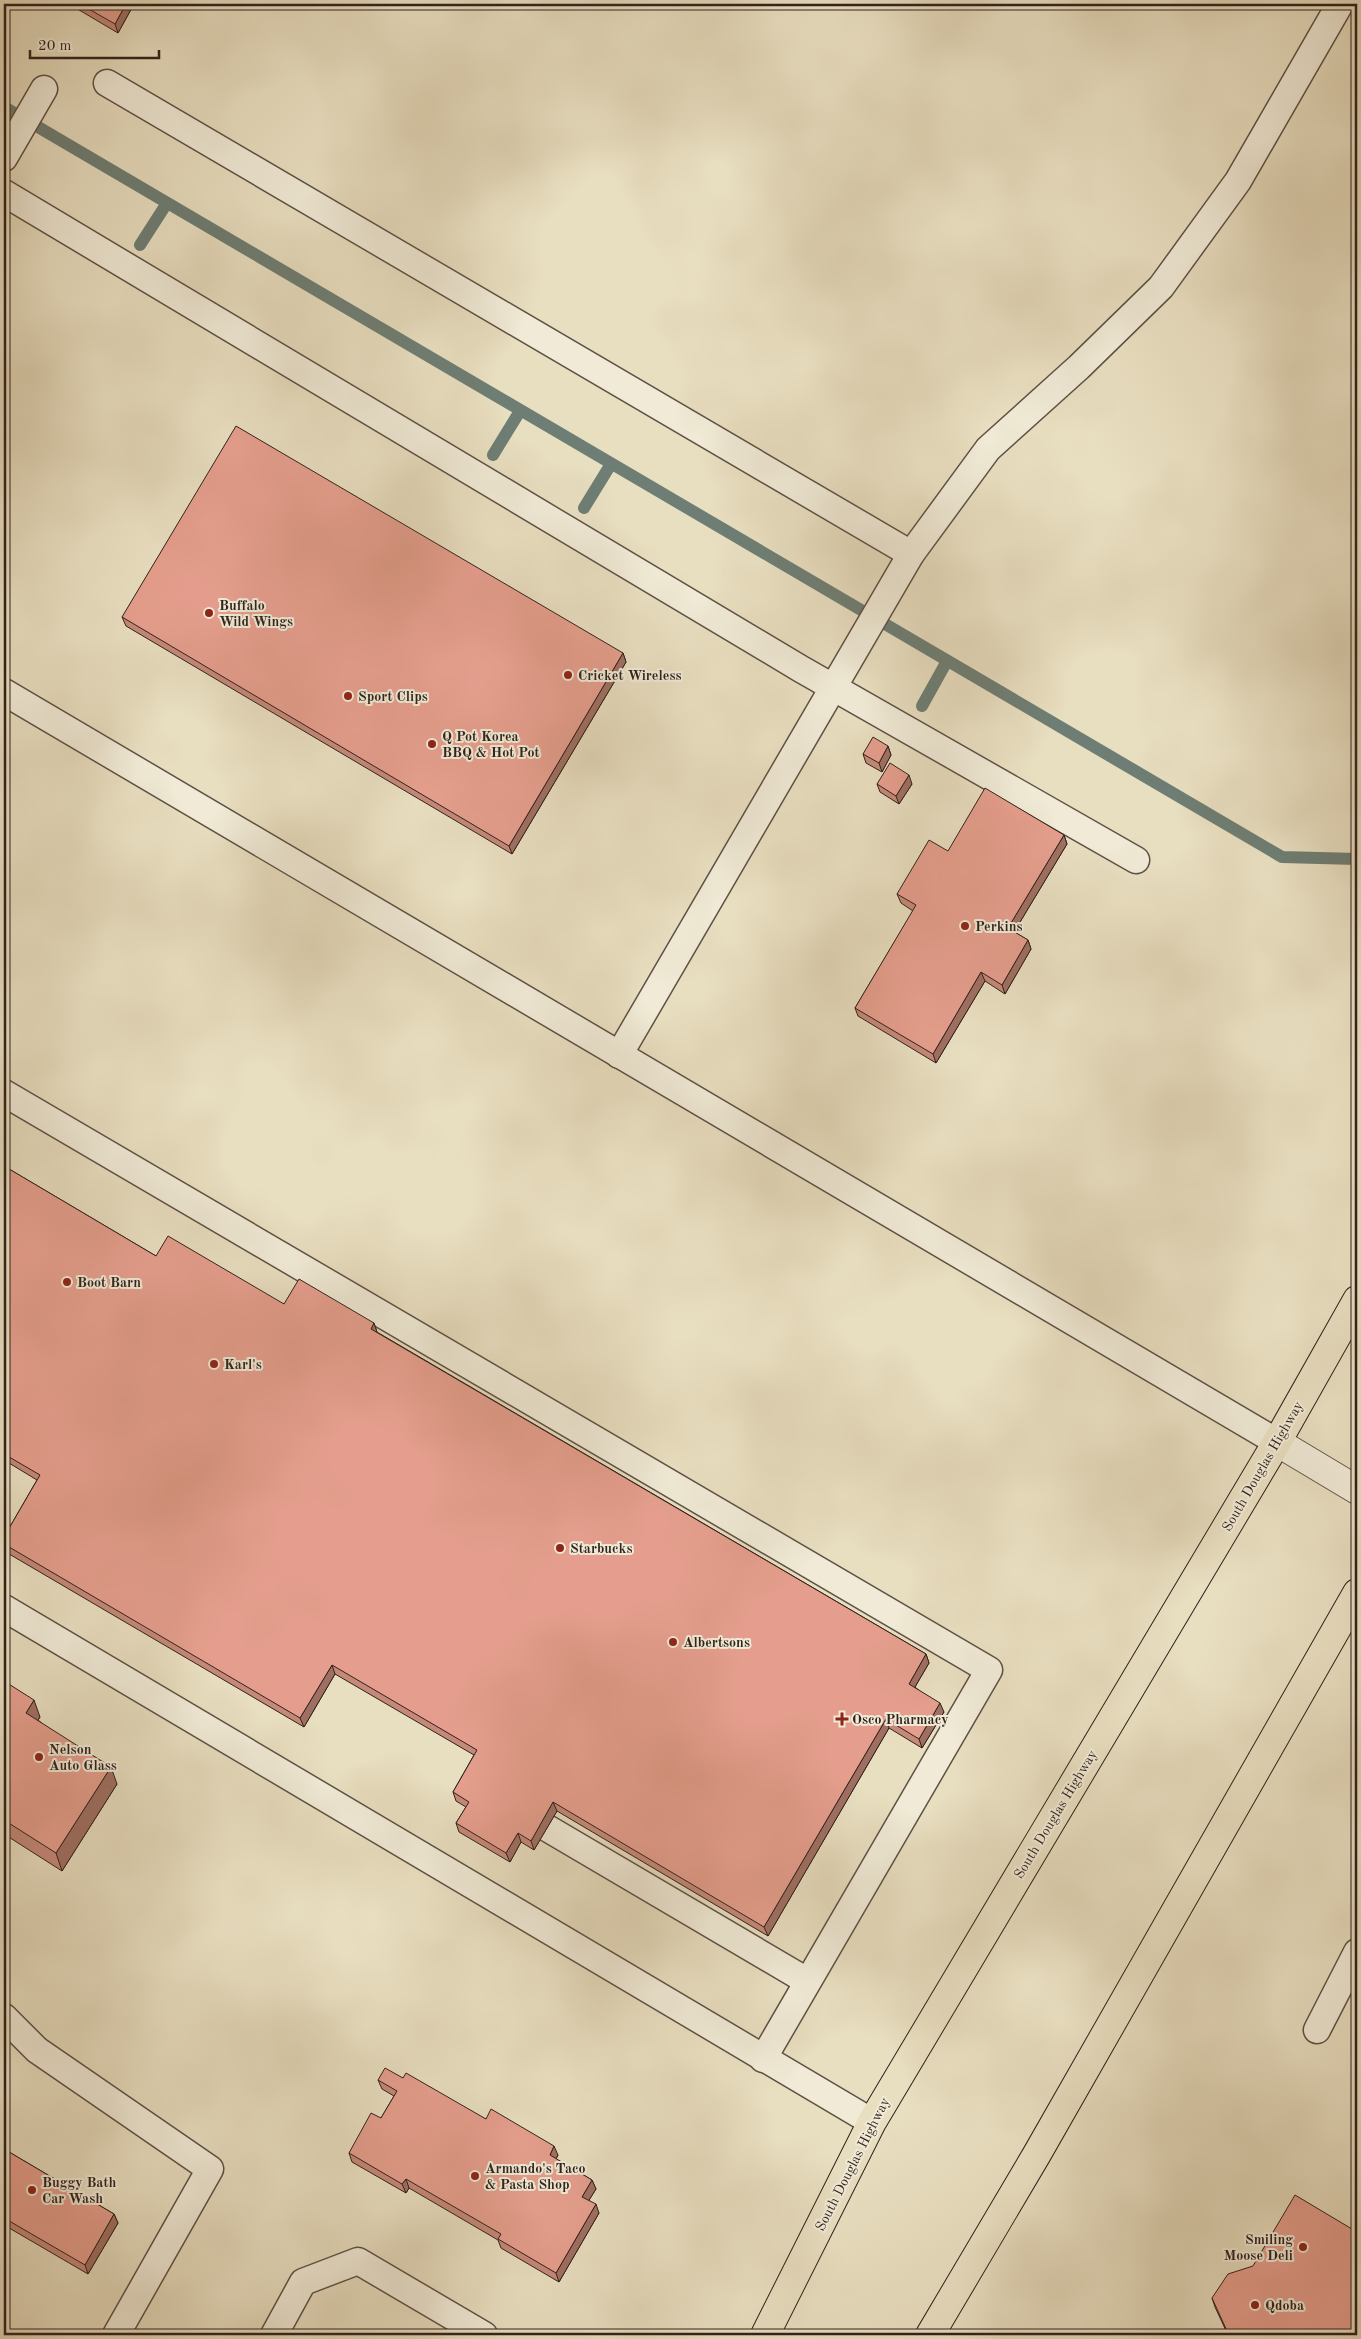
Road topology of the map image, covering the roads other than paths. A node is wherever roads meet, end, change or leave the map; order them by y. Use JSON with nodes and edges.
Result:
{"nodes":[{"id":1,"x":1340,"y":4,"type":"edge"},
{"id":2,"x":107,"y":82,"type":"dead end"},
{"id":3,"x":44,"y":89,"type":"dead end"},
{"id":4,"x":4,"y":158,"type":"edge"},
{"id":5,"x":4,"y":193,"type":"edge"},
{"id":6,"x":911,"y":554,"type":"junction"},
{"id":7,"x":834,"y":688,"type":"junction"},
{"id":8,"x":4,"y":692,"type":"edge"},
{"id":9,"x":1136,"y":860,"type":"dead end"},
{"id":10,"x":619,"y":1055,"type":"junction"},
{"id":11,"x":4,"y":1093,"type":"edge"},
{"id":12,"x":1357,"y":1300,"type":"edge"},
{"id":13,"x":1277,"y":1442,"type":"junction"},
{"id":14,"x":1357,"y":1490,"type":"edge"},
{"id":15,"x":1357,"y":1593,"type":"edge"},
{"id":16,"x":4,"y":1608,"type":"edge"},
{"id":17,"x":548,"y":1828,"type":"dead end"},
{"id":18,"x":1357,"y":1952,"type":"edge"},
{"id":19,"x":807,"y":1981,"type":"junction"},
{"id":20,"x":4,"y":2017,"type":"edge"},
{"id":21,"x":1317,"y":2030,"type":"dead end"},
{"id":22,"x":763,"y":2059,"type":"junction"},
{"id":23,"x":872,"y":2122,"type":"junction"},
{"id":24,"x":116,"y":2335,"type":"edge"},
{"id":25,"x":274,"y":2335,"type":"edge"},
{"id":26,"x":484,"y":2335,"type":"edge"},
{"id":27,"x":765,"y":2335,"type":"edge"},
{"id":28,"x":930,"y":2335,"type":"edge"}],
"edges":[{"from":1,"to":6,"type":"lane"},
{"from":2,"to":6,"type":"lane"},
{"from":3,"to":4,"type":"lane"},
{"from":5,"to":7,"type":"lane"},
{"from":6,"to":7,"type":"lane"},
{"from":7,"to":9,"type":"lane"},
{"from":7,"to":10,"type":"lane"},
{"from":8,"to":10,"type":"lane"},
{"from":10,"to":13,"type":"lane"},
{"from":11,"to":19,"type":"lane"},
{"from":12,"to":13,"type":"highway","name":"South Douglas Highway"},
{"from":13,"to":14,"type":"street"},
{"from":13,"to":23,"type":"highway","name":"South Douglas Highway"},
{"from":15,"to":28,"type":"highway"},
{"from":16,"to":22,"type":"lane"},
{"from":17,"to":19,"type":"lane"},
{"from":18,"to":21,"type":"lane"},
{"from":19,"to":22,"type":"lane"},
{"from":20,"to":24,"type":"lane"},
{"from":22,"to":23,"type":"lane"},
{"from":23,"to":27,"type":"highway","name":"South Douglas Highway"},
{"from":25,"to":26,"type":"lane"}]}
